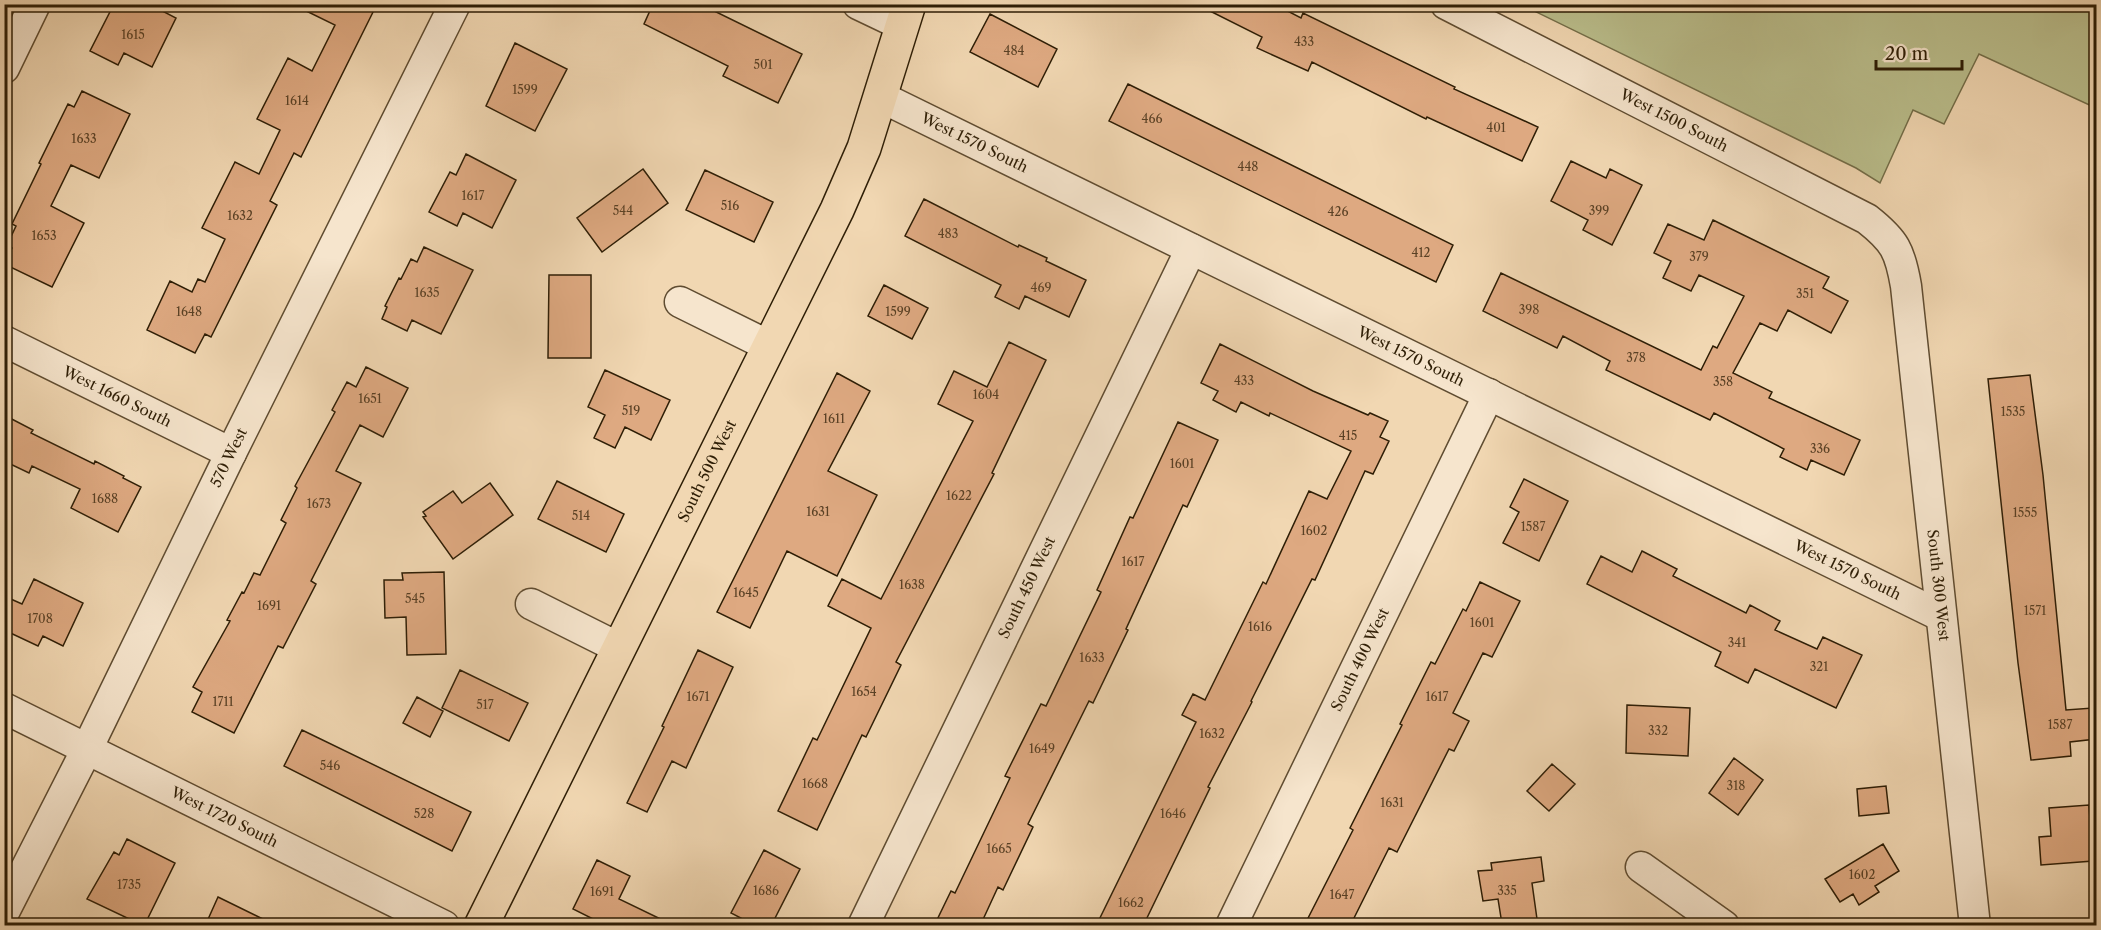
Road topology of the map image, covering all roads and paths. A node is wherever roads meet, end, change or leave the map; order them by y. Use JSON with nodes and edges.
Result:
{"nodes":[{"id":1,"x":35,"y":4,"type":"edge"},
{"id":2,"x":455,"y":4,"type":"edge"},
{"id":3,"x":858,"y":4,"type":"edge"},
{"id":4,"x":1446,"y":4,"type":"edge"},
{"id":5,"x":906,"y":15,"type":"edge"},
{"id":6,"x":4,"y":68,"type":"edge"},
{"id":7,"x":881,"y":97,"type":"junction"},
{"id":8,"x":1895,"y":246,"type":"joint"},
{"id":9,"x":1191,"y":249,"type":"junction"},
{"id":10,"x":680,"y":303,"type":"dead end"},
{"id":11,"x":4,"y":341,"type":"edge"},
{"id":12,"x":770,"y":346,"type":"junction"},
{"id":13,"x":1490,"y":394,"type":"junction"},
{"id":14,"x":231,"y":453,"type":"junction"},
{"id":15,"x":531,"y":604,"type":"dead end"},
{"id":16,"x":1941,"y":616,"type":"junction"},
{"id":17,"x":619,"y":648,"type":"junction"},
{"id":18,"x":4,"y":708,"type":"edge"},
{"id":19,"x":87,"y":750,"type":"junction"},
{"id":20,"x":1641,"y":867,"type":"dead end"},
{"id":21,"x":4,"y":912,"type":"edge"},
{"id":22,"x":444,"y":926,"type":"edge"},
{"id":23,"x":481,"y":926,"type":"edge"},
{"id":24,"x":863,"y":926,"type":"edge"},
{"id":25,"x":1231,"y":926,"type":"edge"},
{"id":26,"x":1724,"y":926,"type":"edge"},
{"id":27,"x":1975,"y":926,"type":"edge"}],
"edges":[{"from":1,"to":6,"type":"street"},
{"from":2,"to":14,"type":"street","name":"570 West"},
{"from":3,"to":5,"type":"street"},
{"from":4,"to":8,"type":"street","name":"West 1500 South"},
{"from":5,"to":7,"type":"main road","name":"South 500 West"},
{"from":7,"to":9,"type":"street","name":"West 1570 South"},
{"from":7,"to":12,"type":"main road","name":"South 500 West"},
{"from":8,"to":16,"type":"street","name":"South 300 West"},
{"from":9,"to":13,"type":"street","name":"West 1570 South"},
{"from":9,"to":24,"type":"street","name":"South 450 West"},
{"from":10,"to":12,"type":"street"},
{"from":11,"to":14,"type":"street","name":"West 1660 South"},
{"from":12,"to":17,"type":"main road","name":"South 500 West"},
{"from":13,"to":16,"type":"street","name":"West 1570 South"},
{"from":13,"to":25,"type":"street","name":"South 400 West"},
{"from":14,"to":19,"type":"street","name":"570 West"},
{"from":15,"to":17,"type":"street"},
{"from":16,"to":27,"type":"street","name":"South 300 West"},
{"from":17,"to":23,"type":"main road","name":"South 500 West"},
{"from":18,"to":19,"type":"street","name":"West 1720 South"},
{"from":19,"to":21,"type":"street","name":"570 West"},
{"from":19,"to":22,"type":"street","name":"West 1720 South"},
{"from":20,"to":26,"type":"street"}]}
